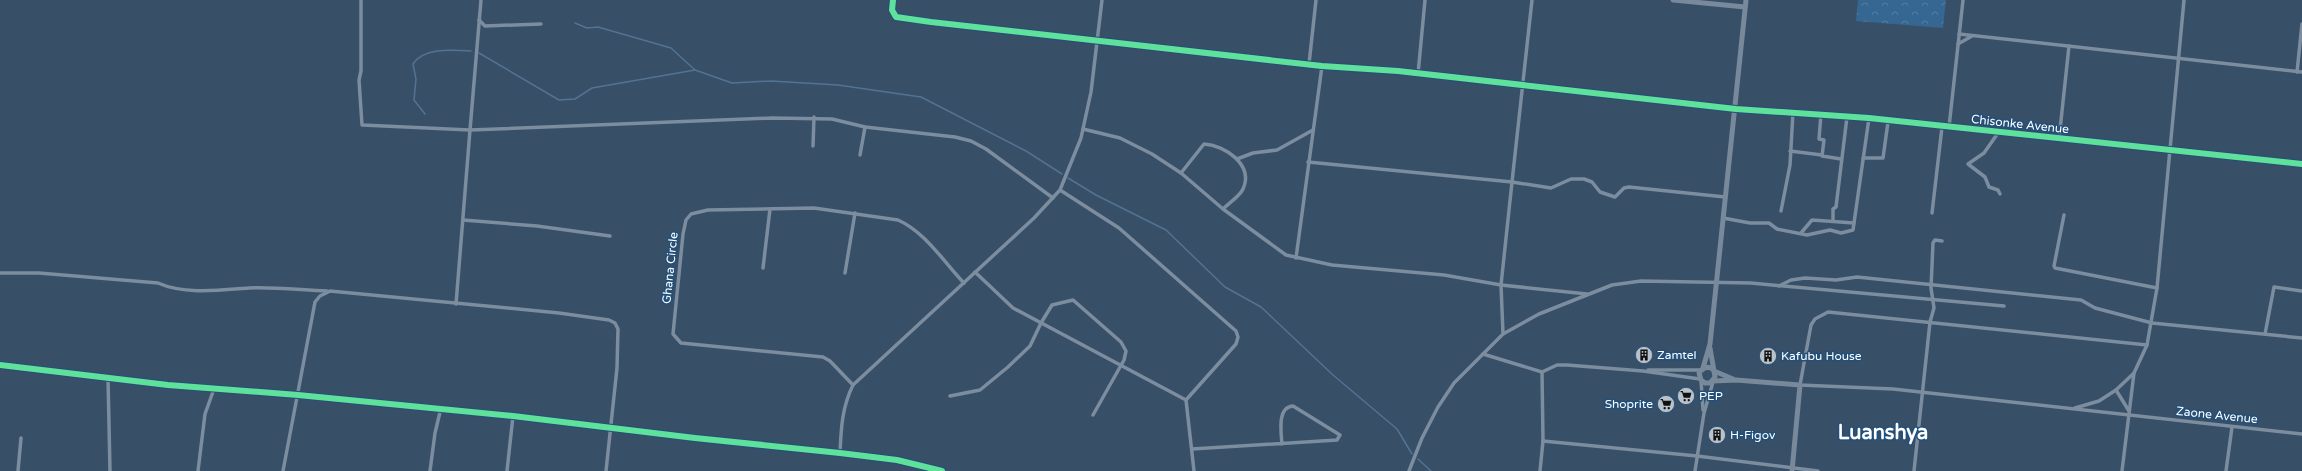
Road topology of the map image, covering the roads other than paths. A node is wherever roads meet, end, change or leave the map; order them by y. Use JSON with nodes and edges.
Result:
{"nodes":[{"id":1,"x":361,"y":0,"type":"edge"},
{"id":2,"x":481,"y":0,"type":"edge"},
{"id":3,"x":893,"y":0,"type":"edge"},
{"id":4,"x":1102,"y":0,"type":"edge"},
{"id":5,"x":1316,"y":0,"type":"edge"},
{"id":6,"x":1425,"y":0,"type":"edge"},
{"id":7,"x":1532,"y":0,"type":"edge"},
{"id":8,"x":1674,"y":0,"type":"edge"},
{"id":9,"x":1746,"y":0,"type":"edge"},
{"id":10,"x":1963,"y":0,"type":"edge"},
{"id":11,"x":2184,"y":0,"type":"edge"},
{"id":12,"x":1745,"y":7,"type":"junction"},
{"id":13,"x":479,"y":20,"type":"junction"},
{"id":14,"x":541,"y":24,"type":"dead end"},
{"id":15,"x":2302,"y":24,"type":"edge"},
{"id":16,"x":1959,"y":34,"type":"junction"},
{"id":17,"x":1973,"y":36,"type":"junction"},
{"id":18,"x":1097,"y":40,"type":"junction"},
{"id":19,"x":1958,"y":44,"type":"junction"},
{"id":20,"x":2069,"y":46,"type":"junction"},
{"id":21,"x":2180,"y":58,"type":"junction"},
{"id":22,"x":1309,"y":64,"type":"junction"},
{"id":23,"x":1322,"y":66,"type":"junction"},
{"id":24,"x":2297,"y":72,"type":"junction"},
{"id":25,"x":2302,"y":72,"type":"edge"},
{"id":26,"x":1418,"y":74,"type":"junction"},
{"id":27,"x":1523,"y":85,"type":"junction"},
{"id":28,"x":1736,"y":109,"type":"junction"},
{"id":29,"x":1793,"y":111,"type":"junction"},
{"id":30,"x":1821,"y":114,"type":"junction"},
{"id":31,"x":814,"y":117,"type":"junction"},
{"id":32,"x":1847,"y":117,"type":"junction"},
{"id":33,"x":1869,"y":118,"type":"junction"},
{"id":34,"x":1888,"y":122,"type":"junction"},
{"id":35,"x":865,"y":127,"type":"junction"},
{"id":36,"x":1942,"y":127,"type":"junction"},
{"id":37,"x":1949,"y":127,"type":"junction"},
{"id":38,"x":1083,"y":129,"type":"junction"},
{"id":39,"x":470,"y":130,"type":"junction"},
{"id":40,"x":1313,"y":130,"type":"junction"},
{"id":41,"x":1998,"y":133,"type":"junction"},
{"id":42,"x":2059,"y":140,"type":"junction"},
{"id":43,"x":813,"y":146,"type":"dead end"},
{"id":44,"x":2171,"y":150,"type":"junction"},
{"id":45,"x":1790,"y":151,"type":"junction"},
{"id":46,"x":860,"y":155,"type":"dead end"},
{"id":47,"x":1822,"y":155,"type":"junction"},
{"id":48,"x":1237,"y":158,"type":"junction"},
{"id":49,"x":1863,"y":158,"type":"junction"},
{"id":50,"x":1308,"y":162,"type":"junction"},
{"id":51,"x":2302,"y":164,"type":"edge"},
{"id":52,"x":1840,"y":172,"type":"junction"},
{"id":53,"x":1181,"y":173,"type":"junction"},
{"id":54,"x":1512,"y":182,"type":"junction"},
{"id":55,"x":1060,"y":190,"type":"junction"},
{"id":56,"x":2000,"y":194,"type":"dead end"},
{"id":57,"x":1725,"y":197,"type":"junction"},
{"id":58,"x":1053,"y":198,"type":"junction"},
{"id":59,"x":770,"y":209,"type":"junction"},
{"id":60,"x":1224,"y":209,"type":"junction"},
{"id":61,"x":1781,"y":211,"type":"dead end"},
{"id":62,"x":855,"y":213,"type":"junction"},
{"id":63,"x":1932,"y":213,"type":"dead end"},
{"id":64,"x":2064,"y":215,"type":"dead end"},
{"id":65,"x":1723,"y":218,"type":"junction"},
{"id":66,"x":463,"y":220,"type":"junction"},
{"id":67,"x":1835,"y":221,"type":"junction"},
{"id":68,"x":1854,"y":223,"type":"junction"},
{"id":69,"x":1834,"y":231,"type":"junction"},
{"id":70,"x":1801,"y":233,"type":"junction"},
{"id":71,"x":610,"y":236,"type":"dead end"},
{"id":72,"x":1942,"y":241,"type":"dead end"},
{"id":73,"x":1296,"y":258,"type":"junction"},
{"id":74,"x":763,"y":268,"type":"dead end"},
{"id":75,"x":0,"y":272,"type":"edge"},
{"id":76,"x":975,"y":272,"type":"junction"},
{"id":77,"x":845,"y":273,"type":"dead end"},
{"id":78,"x":1716,"y":282,"type":"junction"},
{"id":79,"x":964,"y":283,"type":"junction"},
{"id":80,"x":1931,"y":284,"type":"junction"},
{"id":81,"x":1501,"y":285,"type":"junction"},
{"id":82,"x":1778,"y":286,"type":"junction"},
{"id":83,"x":2157,"y":288,"type":"junction"},
{"id":84,"x":330,"y":291,"type":"junction"},
{"id":85,"x":2302,"y":291,"type":"edge"},
{"id":86,"x":1588,"y":294,"type":"junction"},
{"id":87,"x":1933,"y":299,"type":"junction"},
{"id":88,"x":456,"y":304,"type":"junction"},
{"id":89,"x":2004,"y":306,"type":"dead end"},
{"id":90,"x":1930,"y":322,"type":"junction"},
{"id":91,"x":1041,"y":323,"type":"junction"},
{"id":92,"x":2152,"y":324,"type":"junction"},
{"id":93,"x":1503,"y":334,"type":"junction"},
{"id":94,"x":2265,"y":334,"type":"junction"},
{"id":95,"x":2302,"y":338,"type":"edge"},
{"id":96,"x":1710,"y":344,"type":"junction"},
{"id":97,"x":2147,"y":345,"type":"junction"},
{"id":98,"x":1483,"y":354,"type":"junction"},
{"id":99,"x":0,"y":365,"type":"edge"},
{"id":100,"x":1120,"y":365,"type":"junction"},
{"id":101,"x":1702,"y":369,"type":"junction"},
{"id":102,"x":1643,"y":370,"type":"junction"},
{"id":103,"x":1714,"y":370,"type":"junction"},
{"id":104,"x":1542,"y":372,"type":"junction"},
{"id":105,"x":2134,"y":373,"type":"junction"},
{"id":106,"x":108,"y":378,"type":"junction"},
{"id":107,"x":1700,"y":380,"type":"junction"},
{"id":108,"x":1736,"y":380,"type":"junction"},
{"id":109,"x":1713,"y":381,"type":"junction"},
{"id":110,"x":853,"y":385,"type":"junction"},
{"id":111,"x":1800,"y":385,"type":"junction"},
{"id":112,"x":214,"y":389,"type":"junction"},
{"id":113,"x":2116,"y":390,"type":"junction"},
{"id":114,"x":1924,"y":393,"type":"junction"},
{"id":115,"x":298,"y":395,"type":"junction"},
{"id":116,"x":950,"y":396,"type":"dead end"},
{"id":117,"x":1186,"y":400,"type":"junction"},
{"id":118,"x":441,"y":408,"type":"junction"},
{"id":119,"x":2071,"y":409,"type":"junction"},
{"id":120,"x":1704,"y":413,"type":"junction"},
{"id":121,"x":1093,"y":414,"type":"dead end"},
{"id":122,"x":2129,"y":414,"type":"junction"},
{"id":123,"x":513,"y":416,"type":"junction"},
{"id":124,"x":2232,"y":427,"type":"junction"},
{"id":125,"x":611,"y":429,"type":"junction"},
{"id":126,"x":2302,"y":434,"type":"edge"},
{"id":127,"x":21,"y":438,"type":"dead end"},
{"id":128,"x":1544,"y":441,"type":"junction"},
{"id":129,"x":1282,"y":444,"type":"junction"},
{"id":130,"x":1192,"y":449,"type":"junction"},
{"id":131,"x":840,"y":453,"type":"junction"},
{"id":132,"x":1697,"y":456,"type":"junction"},
{"id":133,"x":1792,"y":470,"type":"edge"},
{"id":134,"x":18,"y":471,"type":"edge"},
{"id":135,"x":110,"y":471,"type":"edge"},
{"id":136,"x":198,"y":471,"type":"edge"},
{"id":137,"x":283,"y":471,"type":"edge"},
{"id":138,"x":430,"y":471,"type":"edge"},
{"id":139,"x":507,"y":471,"type":"edge"},
{"id":140,"x":606,"y":471,"type":"edge"},
{"id":141,"x":942,"y":471,"type":"edge"},
{"id":142,"x":1194,"y":471,"type":"edge"},
{"id":143,"x":1409,"y":471,"type":"edge"},
{"id":144,"x":1540,"y":471,"type":"edge"},
{"id":145,"x":1695,"y":471,"type":"edge"},
{"id":146,"x":1818,"y":471,"type":"edge"},
{"id":147,"x":1914,"y":471,"type":"edge"},
{"id":148,"x":2122,"y":471,"type":"edge"},
{"id":149,"x":2226,"y":471,"type":"edge"}],
"edges":[{"from":1,"to":39,"type":"street"},
{"from":2,"to":13,"type":"street"},
{"from":3,"to":18,"type":"street"},
{"from":4,"to":18,"type":"street"},
{"from":5,"to":22,"type":"street"},
{"from":6,"to":26,"type":"street"},
{"from":7,"to":27,"type":"street"},
{"from":8,"to":12,"type":"street"},
{"from":9,"to":12,"type":"street"},
{"from":10,"to":16,"type":"street"},
{"from":11,"to":21,"type":"street"},
{"from":12,"to":28,"type":"street"},
{"from":13,"to":14,"type":"street"},
{"from":13,"to":39,"type":"street"},
{"from":15,"to":24,"type":"street"},
{"from":16,"to":17,"type":"street"},
{"from":16,"to":19,"type":"street"},
{"from":17,"to":19,"type":"street"},
{"from":17,"to":20,"type":"street"},
{"from":18,"to":22,"type":"street"},
{"from":18,"to":38,"type":"street"},
{"from":19,"to":37,"type":"street"},
{"from":20,"to":21,"type":"street"},
{"from":20,"to":42,"type":"street"},
{"from":21,"to":24,"type":"street"},
{"from":21,"to":44,"type":"street"},
{"from":22,"to":23,"type":"street"},
{"from":23,"to":26,"type":"street"},
{"from":23,"to":40,"type":"street"},
{"from":24,"to":25,"type":"street"},
{"from":26,"to":27,"type":"street"},
{"from":27,"to":28,"type":"street"},
{"from":27,"to":54,"type":"street"},
{"from":28,"to":29,"type":"street","name":"Chisonke Avenue"},
{"from":28,"to":57,"type":"street"},
{"from":29,"to":30,"type":"street","name":"Chisonke Avenue"},
{"from":29,"to":45,"type":"street"},
{"from":30,"to":32,"type":"street","name":"Chisonke Avenue"},
{"from":30,"to":47,"type":"street"},
{"from":31,"to":35,"type":"street"},
{"from":31,"to":39,"type":"street"},
{"from":31,"to":43,"type":"street"},
{"from":32,"to":33,"type":"street","name":"Chisonke Avenue"},
{"from":32,"to":52,"type":"street"},
{"from":33,"to":34,"type":"street","name":"Chisonke Avenue"},
{"from":33,"to":49,"type":"street"},
{"from":34,"to":36,"type":"street","name":"Chisonke Avenue"},
{"from":34,"to":49,"type":"street"},
{"from":35,"to":46,"type":"street"},
{"from":35,"to":58,"type":"street"},
{"from":36,"to":37,"type":"street","name":"Chisonke Avenue"},
{"from":36,"to":63,"type":"street"},
{"from":37,"to":41,"type":"street","name":"Chisonke Avenue"},
{"from":38,"to":53,"type":"street"},
{"from":38,"to":55,"type":"street"},
{"from":39,"to":66,"type":"street"},
{"from":40,"to":48,"type":"street"},
{"from":40,"to":50,"type":"street"},
{"from":41,"to":42,"type":"street","name":"Chisonke Avenue"},
{"from":41,"to":56,"type":"street"},
{"from":42,"to":44,"type":"street","name":"Chisonke Avenue"},
{"from":44,"to":51,"type":"street","name":"Chisonke Avenue"},
{"from":44,"to":83,"type":"street"},
{"from":45,"to":47,"type":"street"},
{"from":45,"to":61,"type":"street"},
{"from":47,"to":52,"type":"street"},
{"from":48,"to":53,"type":"street"},
{"from":48,"to":60,"type":"street"},
{"from":49,"to":68,"type":"street"},
{"from":50,"to":54,"type":"street"},
{"from":50,"to":73,"type":"street"},
{"from":52,"to":67,"type":"street"},
{"from":53,"to":60,"type":"street"},
{"from":54,"to":57,"type":"street"},
{"from":54,"to":81,"type":"street"},
{"from":55,"to":58,"type":"street"},
{"from":55,"to":117,"type":"street"},
{"from":57,"to":65,"type":"street"},
{"from":58,"to":76,"type":"street"},
{"from":59,"to":62,"type":"street","name":"Ghana Circle"},
{"from":59,"to":74,"type":"street"},
{"from":59,"to":110,"type":"street","name":"Ghana Circle"},
{"from":60,"to":73,"type":"street"},
{"from":62,"to":77,"type":"street"},
{"from":62,"to":79,"type":"street","name":"Ghana Circle"},
{"from":64,"to":83,"type":"street"},
{"from":65,"to":70,"type":"street"},
{"from":65,"to":78,"type":"street"},
{"from":66,"to":71,"type":"street"},
{"from":66,"to":88,"type":"street"},
{"from":67,"to":68,"type":"street"},
{"from":67,"to":69,"type":"street"},
{"from":67,"to":70,"type":"street"},
{"from":68,"to":69,"type":"street"},
{"from":69,"to":70,"type":"street"},
{"from":72,"to":80,"type":"street"},
{"from":73,"to":81,"type":"street"},
{"from":75,"to":84,"type":"street"},
{"from":76,"to":79,"type":"street"},
{"from":76,"to":91,"type":"street"},
{"from":78,"to":82,"type":"street"},
{"from":78,"to":86,"type":"street"},
{"from":78,"to":96,"type":"street"},
{"from":79,"to":110,"type":"street"},
{"from":80,"to":82,"type":"street"},
{"from":80,"to":87,"type":"street"},
{"from":80,"to":92,"type":"street"},
{"from":81,"to":86,"type":"street"},
{"from":81,"to":93,"type":"street"},
{"from":82,"to":87,"type":"street"},
{"from":83,"to":92,"type":"street"},
{"from":84,"to":88,"type":"street"},
{"from":84,"to":115,"type":"street"},
{"from":85,"to":94,"type":"street"},
{"from":86,"to":93,"type":"street"},
{"from":87,"to":89,"type":"street"},
{"from":87,"to":90,"type":"street"},
{"from":88,"to":125,"type":"street"},
{"from":90,"to":97,"type":"street"},
{"from":90,"to":111,"type":"street"},
{"from":90,"to":114,"type":"street"},
{"from":91,"to":100,"type":"street"},
{"from":91,"to":100,"type":"street"},
{"from":91,"to":116,"type":"street"},
{"from":92,"to":94,"type":"street"},
{"from":92,"to":97,"type":"street"},
{"from":93,"to":98,"type":"street"},
{"from":94,"to":95,"type":"street"},
{"from":96,"to":101,"type":"street"},
{"from":96,"to":103,"type":"street"},
{"from":97,"to":105,"type":"street"},
{"from":98,"to":104,"type":"street"},
{"from":98,"to":143,"type":"street"},
{"from":99,"to":106,"type":"street"},
{"from":100,"to":117,"type":"street"},
{"from":100,"to":121,"type":"street"},
{"from":101,"to":102,"type":"street"},
{"from":101,"to":103,"type":"street"},
{"from":101,"to":107,"type":"street"},
{"from":102,"to":104,"type":"street"},
{"from":102,"to":107,"type":"street"},
{"from":103,"to":108,"type":"street"},
{"from":103,"to":109,"type":"street"},
{"from":104,"to":128,"type":"street"},
{"from":105,"to":113,"type":"street"},
{"from":105,"to":122,"type":"street"},
{"from":106,"to":112,"type":"street"},
{"from":106,"to":135,"type":"street"},
{"from":107,"to":109,"type":"street"},
{"from":107,"to":120,"type":"street"},
{"from":108,"to":109,"type":"street"},
{"from":108,"to":111,"type":"street"},
{"from":109,"to":120,"type":"street"},
{"from":110,"to":131,"type":"street"},
{"from":111,"to":114,"type":"street","name":"Zaone Avenue"},
{"from":111,"to":133,"type":"street"},
{"from":112,"to":115,"type":"street"},
{"from":112,"to":136,"type":"street"},
{"from":113,"to":119,"type":"street"},
{"from":113,"to":122,"type":"street"},
{"from":114,"to":119,"type":"street","name":"Zaone Avenue"},
{"from":114,"to":147,"type":"street"},
{"from":115,"to":118,"type":"street"},
{"from":115,"to":137,"type":"street"},
{"from":117,"to":130,"type":"street"},
{"from":118,"to":123,"type":"street"},
{"from":118,"to":138,"type":"street"},
{"from":119,"to":122,"type":"street","name":"Zaone Avenue"},
{"from":120,"to":132,"type":"street"},
{"from":122,"to":124,"type":"street","name":"Zaone Avenue"},
{"from":122,"to":148,"type":"street"},
{"from":123,"to":125,"type":"street"},
{"from":123,"to":139,"type":"street"},
{"from":124,"to":126,"type":"street","name":"Zaone Avenue"},
{"from":124,"to":149,"type":"street"},
{"from":125,"to":131,"type":"street"},
{"from":125,"to":140,"type":"street"},
{"from":127,"to":134,"type":"street"},
{"from":128,"to":132,"type":"street"},
{"from":128,"to":144,"type":"street"},
{"from":129,"to":129,"type":"street"},
{"from":129,"to":130,"type":"street"},
{"from":130,"to":142,"type":"street"},
{"from":131,"to":141,"type":"street"},
{"from":132,"to":133,"type":"street"},
{"from":132,"to":145,"type":"street"},
{"from":133,"to":146,"type":"street"}]}
